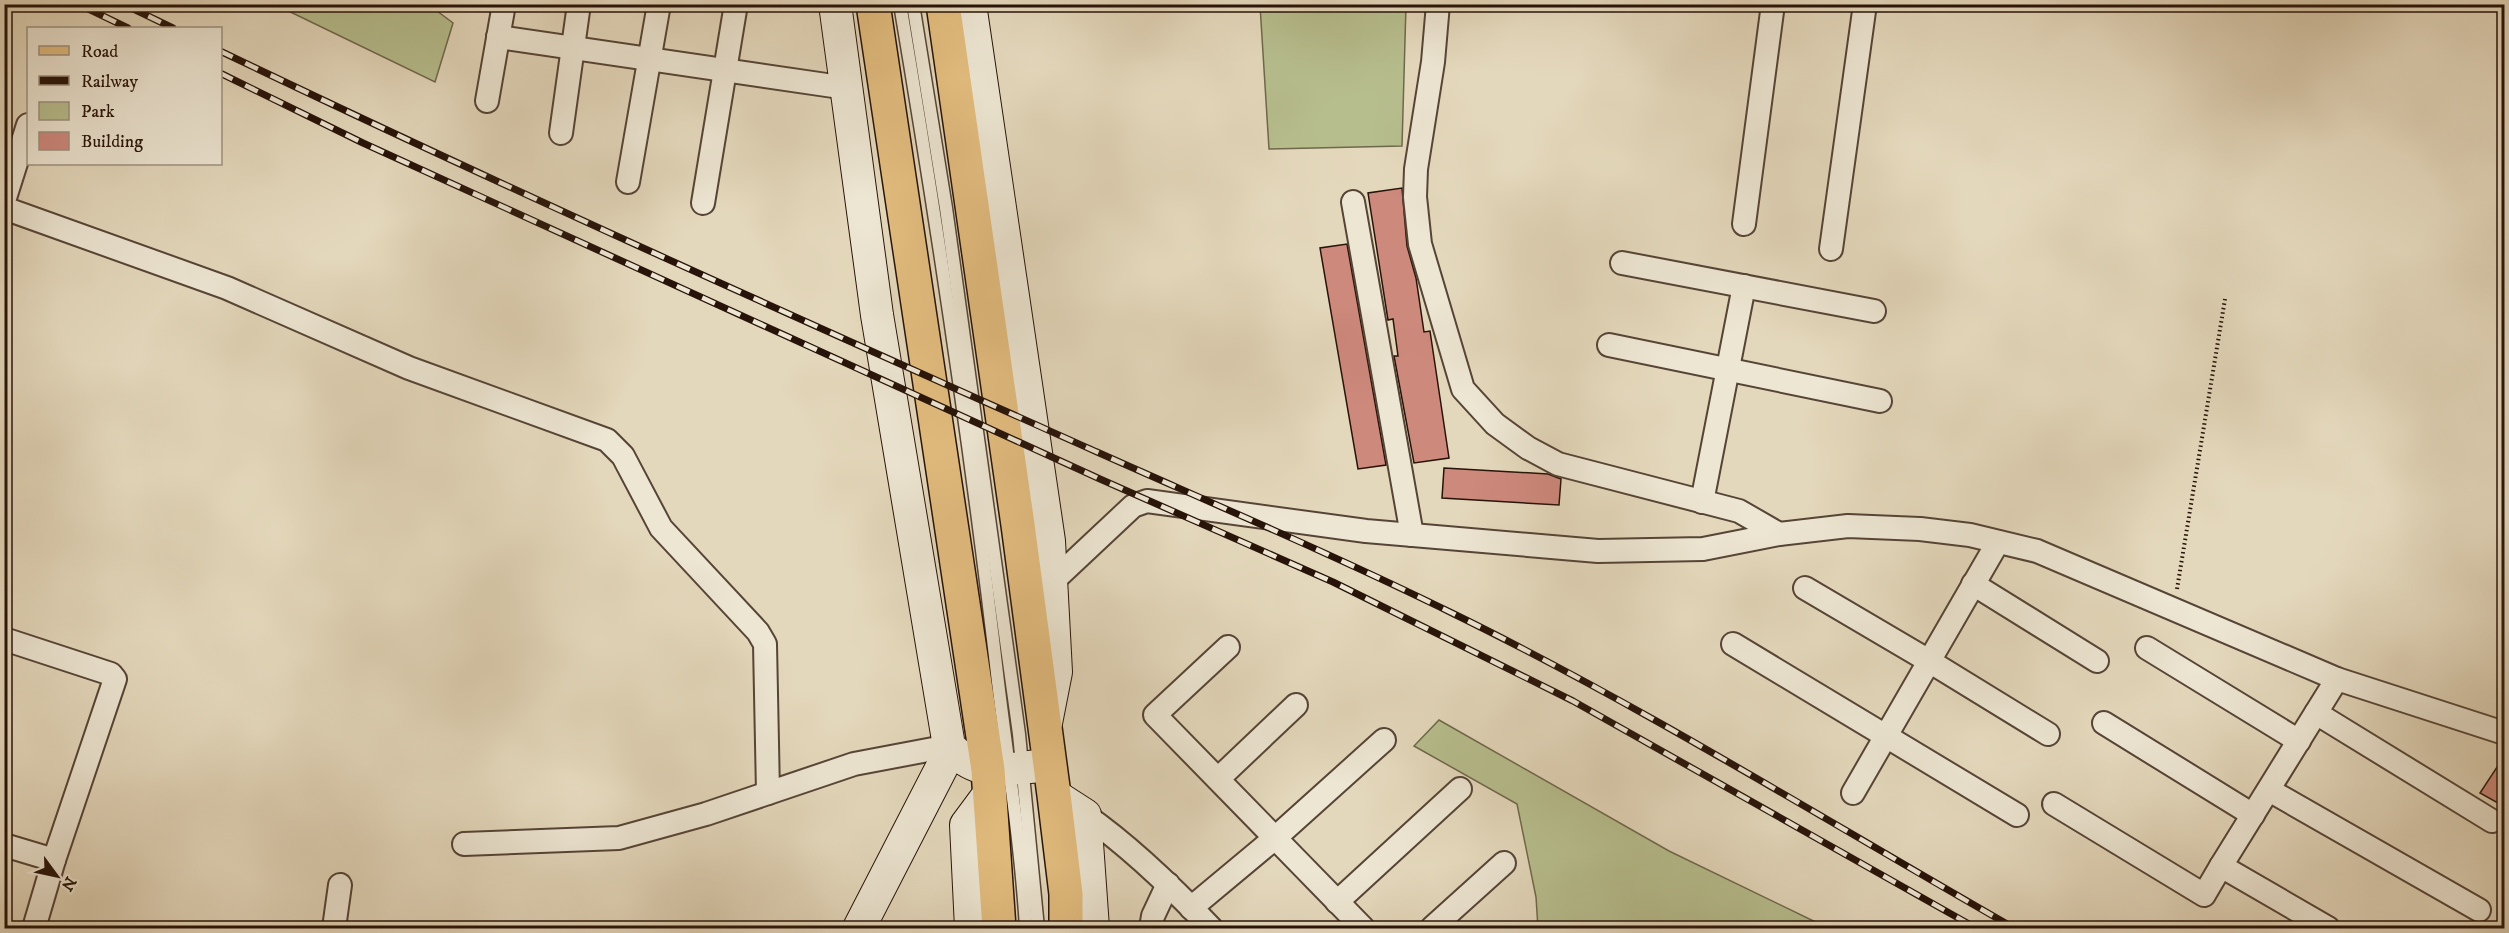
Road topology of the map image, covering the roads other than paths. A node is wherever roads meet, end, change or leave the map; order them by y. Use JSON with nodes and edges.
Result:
{"nodes":[{"id":1,"x":504,"y":4,"type":"edge"},
{"id":2,"x":579,"y":4,"type":"edge"},
{"id":3,"x":658,"y":4,"type":"edge"},
{"id":4,"x":736,"y":4,"type":"edge"},
{"id":5,"x":835,"y":4,"type":"edge"},
{"id":6,"x":873,"y":4,"type":"edge"},
{"id":7,"x":900,"y":4,"type":"edge"},
{"id":8,"x":913,"y":4,"type":"edge"},
{"id":9,"x":943,"y":4,"type":"edge"},
{"id":10,"x":970,"y":4,"type":"edge"},
{"id":11,"x":1438,"y":4,"type":"edge"},
{"id":12,"x":1773,"y":4,"type":"edge"},
{"id":13,"x":1865,"y":4,"type":"edge"},
{"id":14,"x":498,"y":37,"type":"junction"},
{"id":15,"x":572,"y":48,"type":"junction"},
{"id":16,"x":649,"y":59,"type":"junction"},
{"id":17,"x":726,"y":70,"type":"junction"},
{"id":18,"x":847,"y":88,"type":"junction"},
{"id":19,"x":488,"y":101,"type":"dead end"},
{"id":20,"x":27,"y":128,"type":"edge"},
{"id":21,"x":561,"y":133,"type":"dead end"},
{"id":22,"x":628,"y":182,"type":"dead end"},
{"id":23,"x":4,"y":201,"type":"edge"},
{"id":24,"x":1353,"y":202,"type":"dead end"},
{"id":25,"x":703,"y":203,"type":"dead end"},
{"id":26,"x":4,"y":208,"type":"edge"},
{"id":27,"x":1744,"y":224,"type":"dead end"},
{"id":28,"x":1831,"y":249,"type":"dead end"},
{"id":29,"x":1622,"y":263,"type":"dead end"},
{"id":30,"x":1744,"y":285,"type":"junction"},
{"id":31,"x":1874,"y":311,"type":"dead end"},
{"id":32,"x":1609,"y":345,"type":"dead end"},
{"id":33,"x":1728,"y":368,"type":"junction"},
{"id":34,"x":1880,"y":401,"type":"dead end"},
{"id":35,"x":1702,"y":502,"type":"junction"},
{"id":36,"x":1779,"y":534,"type":"junction"},
{"id":37,"x":1412,"y":535,"type":"junction"},
{"id":38,"x":1998,"y":542,"type":"junction"},
{"id":39,"x":1052,"y":582,"type":"junction"},
{"id":40,"x":1973,"y":584,"type":"junction"},
{"id":41,"x":1805,"y":588,"type":"dead end"},
{"id":42,"x":4,"y":639,"type":"edge"},
{"id":43,"x":1732,"y":644,"type":"dead end"},
{"id":44,"x":1228,"y":647,"type":"dead end"},
{"id":45,"x":2147,"y":648,"type":"dead end"},
{"id":46,"x":1929,"y":661,"type":"junction"},
{"id":47,"x":2097,"y":661,"type":"dead end"},
{"id":48,"x":2337,"y":679,"type":"junction"},
{"id":49,"x":1296,"y":705,"type":"dead end"},
{"id":50,"x":2316,"y":713,"type":"junction"},
{"id":51,"x":2104,"y":723,"type":"dead end"},
{"id":52,"x":1044,"y":730,"type":"junction"},
{"id":53,"x":2505,"y":733,"type":"edge"},
{"id":54,"x":2048,"y":734,"type":"dead end"},
{"id":55,"x":1887,"y":735,"type":"junction"},
{"id":56,"x":1384,"y":740,"type":"dead end"},
{"id":57,"x":2299,"y":741,"type":"junction"},
{"id":58,"x":949,"y":746,"type":"junction"},
{"id":59,"x":1018,"y":776,"type":"junction"},
{"id":60,"x":1218,"y":779,"type":"junction"},
{"id":61,"x":1460,"y":789,"type":"dead end"},
{"id":62,"x":2269,"y":790,"type":"junction"},
{"id":63,"x":768,"y":793,"type":"junction"},
{"id":64,"x":1853,"y":793,"type":"dead end"},
{"id":65,"x":2055,"y":804,"type":"dead end"},
{"id":66,"x":1085,"y":815,"type":"junction"},
{"id":67,"x":2253,"y":815,"type":"junction"},
{"id":68,"x":2017,"y":816,"type":"dead end"},
{"id":69,"x":2492,"y":821,"type":"dead end"},
{"id":70,"x":1275,"y":838,"type":"junction"},
{"id":71,"x":464,"y":844,"type":"dead end"},
{"id":72,"x":4,"y":845,"type":"edge"},
{"id":73,"x":54,"y":860,"type":"junction"},
{"id":74,"x":1504,"y":863,"type":"dead end"},
{"id":75,"x":2221,"y":866,"type":"junction"},
{"id":76,"x":1168,"y":884,"type":"junction"},
{"id":77,"x":340,"y":885,"type":"dead end"},
{"id":78,"x":1337,"y":903,"type":"junction"},
{"id":79,"x":1191,"y":908,"type":"junction"},
{"id":80,"x":2480,"y":910,"type":"dead end"},
{"id":81,"x":34,"y":928,"type":"edge"},
{"id":82,"x":334,"y":928,"type":"edge"},
{"id":83,"x":859,"y":928,"type":"edge"},
{"id":84,"x":971,"y":928,"type":"edge"},
{"id":85,"x":999,"y":928,"type":"edge"},
{"id":86,"x":1026,"y":928,"type":"edge"},
{"id":87,"x":1038,"y":928,"type":"edge"},
{"id":88,"x":1066,"y":928,"type":"edge"},
{"id":89,"x":1093,"y":928,"type":"edge"},
{"id":90,"x":1151,"y":928,"type":"edge"},
{"id":91,"x":1211,"y":928,"type":"edge"},
{"id":92,"x":1363,"y":928,"type":"edge"},
{"id":93,"x":1432,"y":928,"type":"edge"},
{"id":94,"x":2328,"y":928,"type":"edge"}],
"edges":[{"from":1,"to":14,"type":"street"},
{"from":2,"to":15,"type":"street"},
{"from":3,"to":16,"type":"street"},
{"from":4,"to":17,"type":"street"},
{"from":5,"to":18,"type":"street"},
{"from":6,"to":59,"type":"main road"},
{"from":7,"to":59,"type":"lane"},
{"from":8,"to":59,"type":"lane"},
{"from":9,"to":52,"type":"main road"},
{"from":10,"to":39,"type":"street"},
{"from":11,"to":35,"type":"street"},
{"from":12,"to":27,"type":"street"},
{"from":13,"to":28,"type":"street"},
{"from":14,"to":15,"type":"street"},
{"from":14,"to":19,"type":"street"},
{"from":15,"to":16,"type":"street"},
{"from":15,"to":21,"type":"street"},
{"from":16,"to":17,"type":"street"},
{"from":16,"to":22,"type":"street"},
{"from":17,"to":18,"type":"street"},
{"from":17,"to":25,"type":"street"},
{"from":18,"to":58,"type":"street"},
{"from":20,"to":23,"type":"street"},
{"from":24,"to":37,"type":"street"},
{"from":26,"to":63,"type":"street"},
{"from":29,"to":30,"type":"street"},
{"from":30,"to":31,"type":"street"},
{"from":30,"to":33,"type":"street"},
{"from":32,"to":33,"type":"street"},
{"from":33,"to":34,"type":"street"},
{"from":33,"to":35,"type":"street"},
{"from":35,"to":36,"type":"street"},
{"from":36,"to":37,"type":"street"},
{"from":36,"to":38,"type":"street"},
{"from":37,"to":39,"type":"street"},
{"from":38,"to":40,"type":"street"},
{"from":38,"to":48,"type":"street"},
{"from":39,"to":52,"type":"street"},
{"from":40,"to":46,"type":"street"},
{"from":40,"to":47,"type":"street"},
{"from":41,"to":46,"type":"street"},
{"from":42,"to":73,"type":"street"},
{"from":43,"to":55,"type":"street"},
{"from":44,"to":60,"type":"street"},
{"from":45,"to":57,"type":"street"},
{"from":46,"to":54,"type":"street"},
{"from":46,"to":55,"type":"street"},
{"from":48,"to":50,"type":"street"},
{"from":48,"to":53,"type":"street"},
{"from":49,"to":60,"type":"street"},
{"from":50,"to":57,"type":"street"},
{"from":50,"to":69,"type":"street"},
{"from":51,"to":67,"type":"street"},
{"from":52,"to":59,"type":"main road"},
{"from":55,"to":64,"type":"street"},
{"from":55,"to":68,"type":"street"},
{"from":56,"to":70,"type":"street"},
{"from":57,"to":62,"type":"street"},
{"from":58,"to":59,"type":"street"},
{"from":58,"to":63,"type":"street"},
{"from":58,"to":83,"type":"street"},
{"from":59,"to":66,"type":"street"},
{"from":59,"to":84,"type":"street"},
{"from":59,"to":85,"type":"main road"},
{"from":59,"to":86,"type":"lane"},
{"from":59,"to":87,"type":"lane"},
{"from":59,"to":88,"type":"main road"},
{"from":60,"to":70,"type":"street"},
{"from":61,"to":78,"type":"street"},
{"from":62,"to":67,"type":"street"},
{"from":62,"to":80,"type":"street"},
{"from":63,"to":71,"type":"street"},
{"from":65,"to":75,"type":"street"},
{"from":66,"to":76,"type":"street"},
{"from":66,"to":89,"type":"street"},
{"from":67,"to":75,"type":"street"},
{"from":70,"to":78,"type":"street"},
{"from":70,"to":79,"type":"street"},
{"from":72,"to":73,"type":"street"},
{"from":73,"to":81,"type":"street"},
{"from":74,"to":93,"type":"street"},
{"from":75,"to":94,"type":"street"},
{"from":76,"to":79,"type":"street"},
{"from":76,"to":90,"type":"street"},
{"from":77,"to":82,"type":"street"},
{"from":78,"to":92,"type":"street"},
{"from":79,"to":91,"type":"street"}]}
